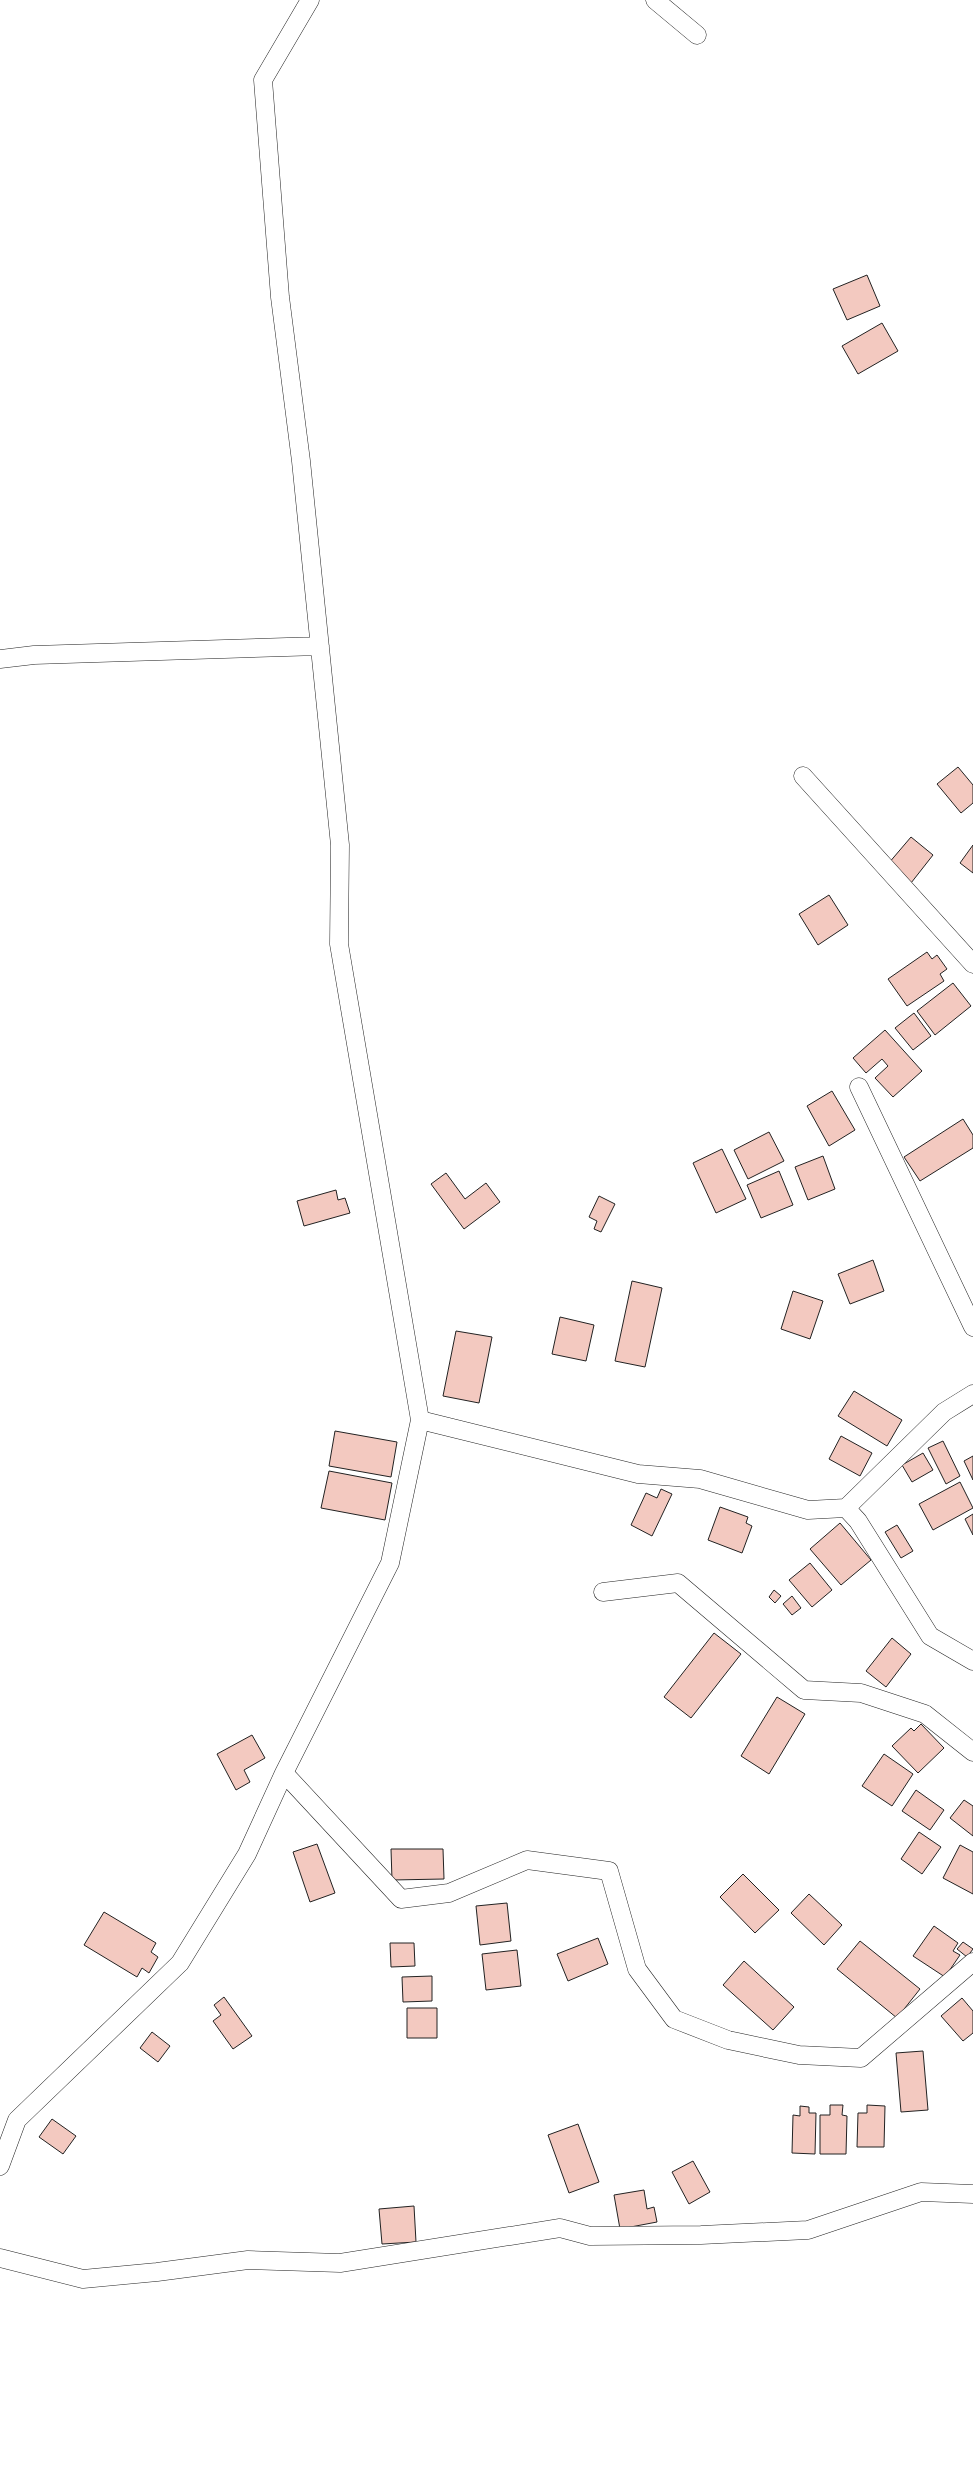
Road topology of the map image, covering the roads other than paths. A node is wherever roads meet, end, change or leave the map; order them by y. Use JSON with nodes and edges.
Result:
{"nodes":[{"id":1,"x":310,"y":0,"type":"edge"},
{"id":2,"x":655,"y":0,"type":"edge"},
{"id":3,"x":697,"y":35,"type":"dead end"},
{"id":4,"x":320,"y":646,"type":"junction"},
{"id":5,"x":0,"y":659,"type":"edge"},
{"id":6,"x":803,"y":776,"type":"dead end"},
{"id":7,"x":973,"y":964,"type":"edge"},
{"id":8,"x":859,"y":1087,"type":"dead end"},
{"id":9,"x":973,"y":1327,"type":"edge"},
{"id":10,"x":973,"y":1394,"type":"edge"},
{"id":11,"x":420,"y":1420,"type":"junction"},
{"id":12,"x":846,"y":1508,"type":"junction"},
{"id":13,"x":603,"y":1592,"type":"dead end"},
{"id":14,"x":973,"y":1661,"type":"edge"},
{"id":15,"x":973,"y":1752,"type":"edge"},
{"id":16,"x":284,"y":1774,"type":"junction"},
{"id":17,"x":973,"y":1962,"type":"edge"},
{"id":18,"x":0,"y":2166,"type":"edge"},
{"id":19,"x":973,"y":2194,"type":"edge"},
{"id":20,"x":0,"y":2258,"type":"edge"}],
"edges":[{"from":1,"to":4,"type":"street"},
{"from":2,"to":3,"type":"street"},
{"from":4,"to":5,"type":"street"},
{"from":4,"to":11,"type":"street"},
{"from":6,"to":7,"type":"street"},
{"from":8,"to":9,"type":"street"},
{"from":10,"to":12,"type":"street"},
{"from":11,"to":12,"type":"street"},
{"from":11,"to":16,"type":"street"},
{"from":12,"to":14,"type":"street"},
{"from":13,"to":15,"type":"street"},
{"from":16,"to":17,"type":"street"},
{"from":16,"to":18,"type":"street"},
{"from":19,"to":20,"type":"street"}]}
